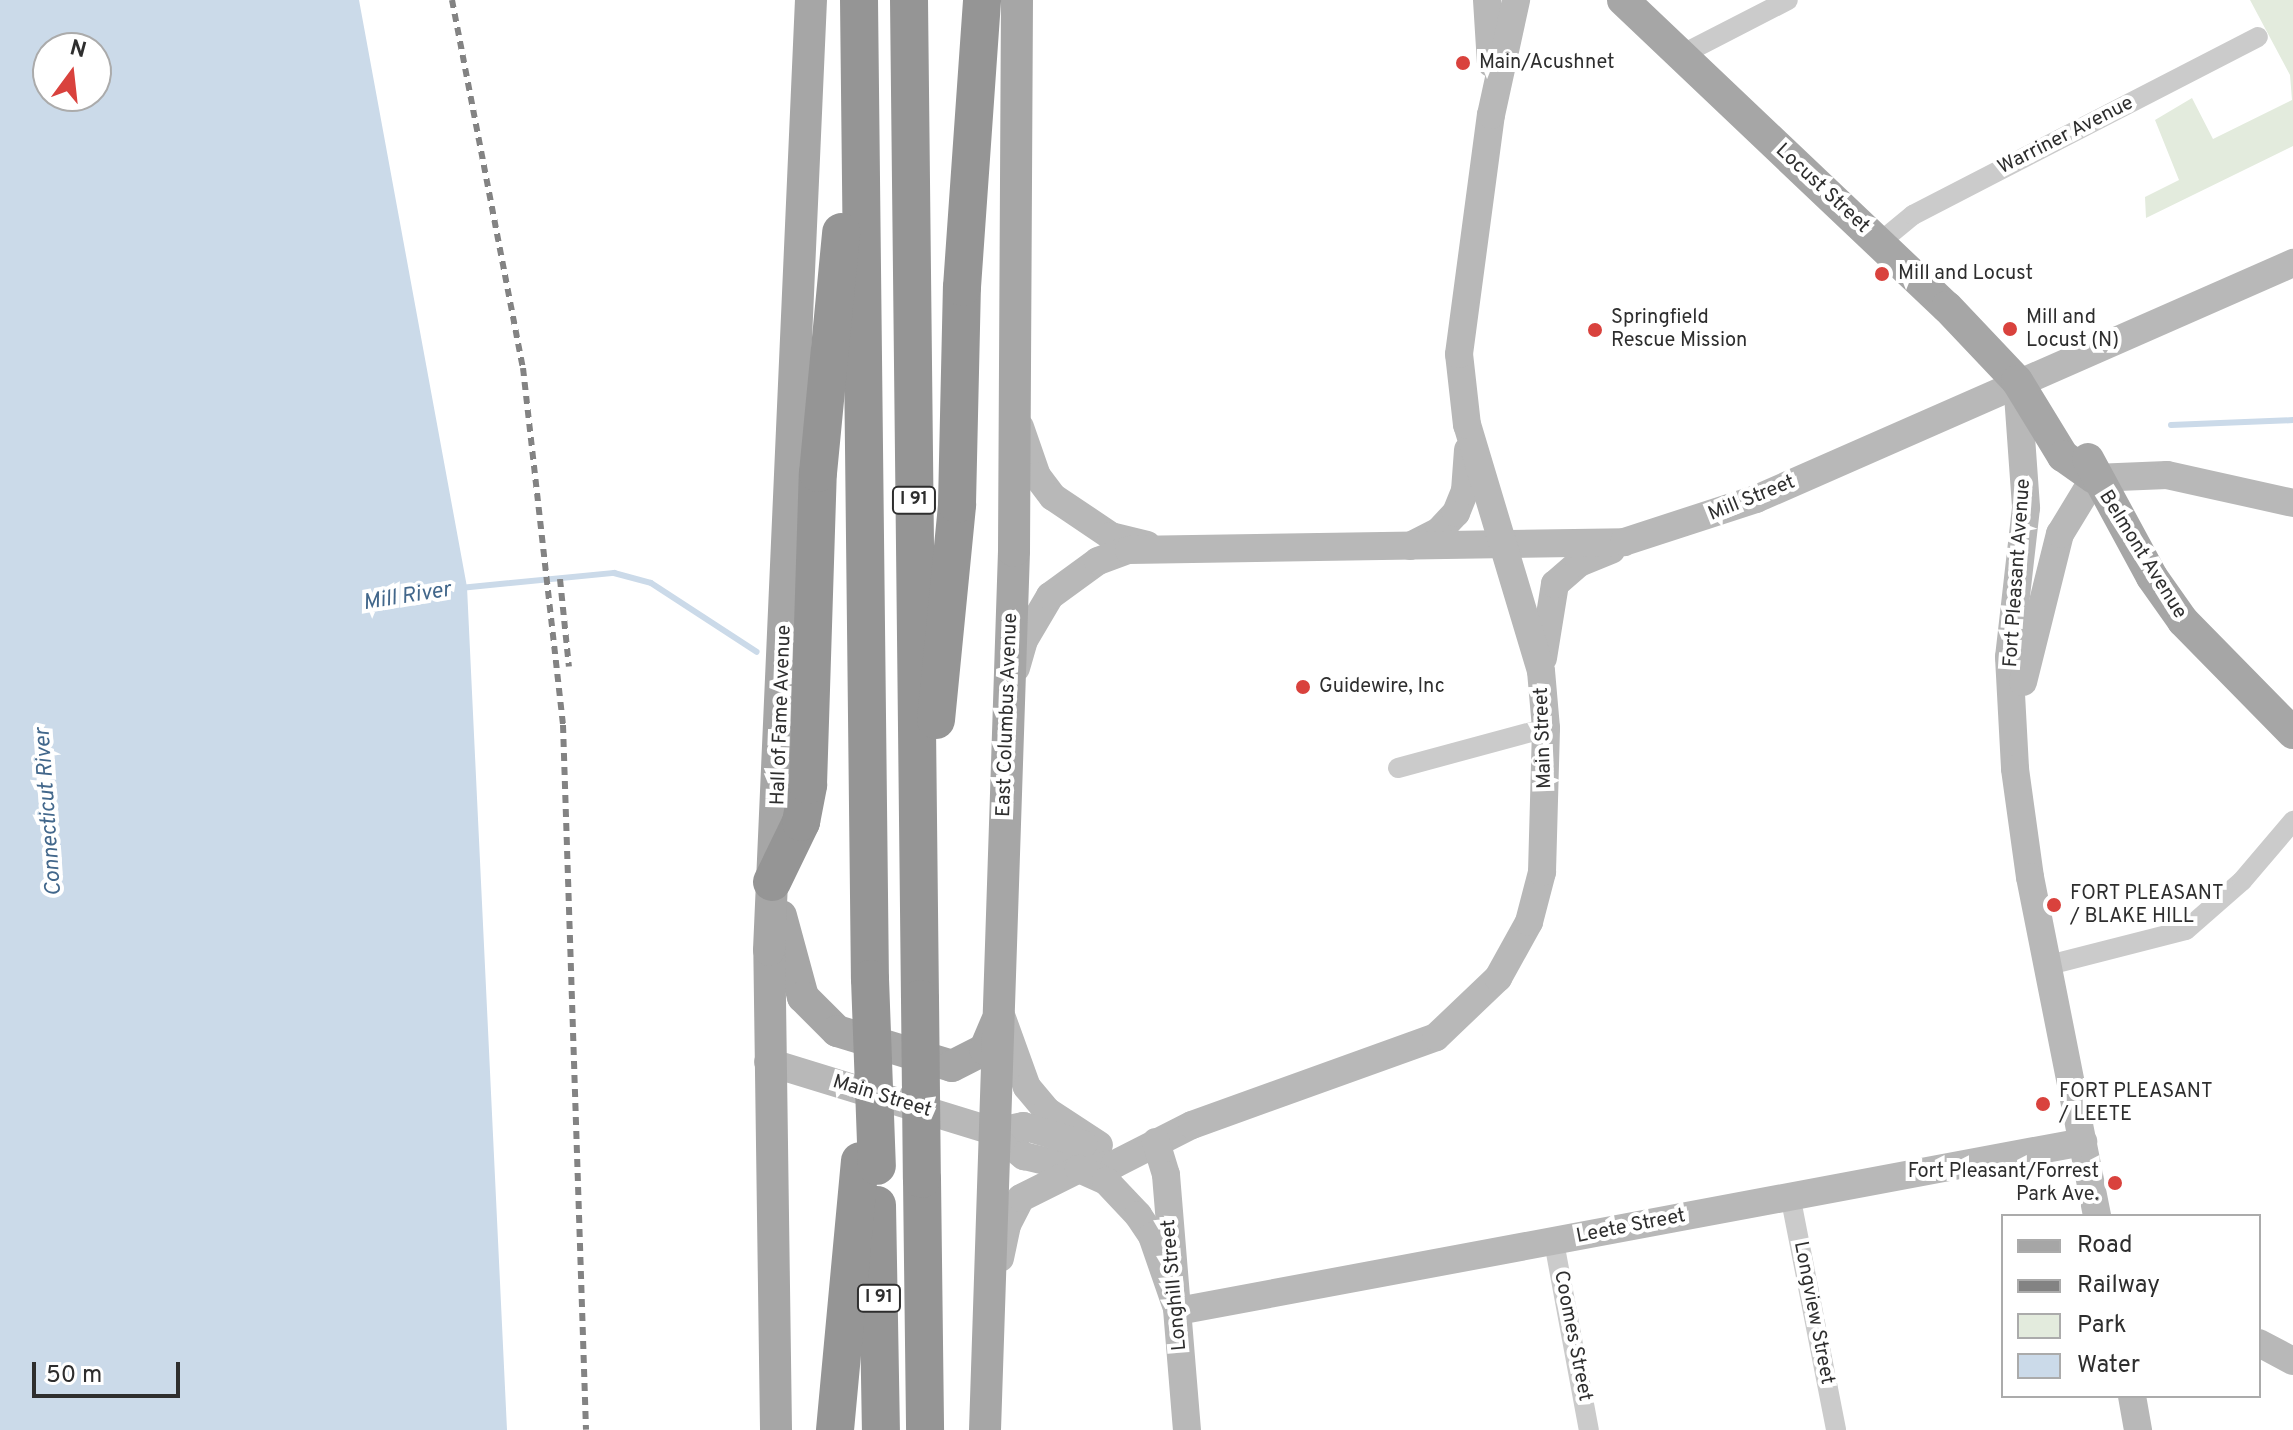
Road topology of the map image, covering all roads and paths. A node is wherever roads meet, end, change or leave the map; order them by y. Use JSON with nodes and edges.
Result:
{"nodes":[{"id":1,"x":811,"y":0,"type":"edge"},
{"id":2,"x":859,"y":0,"type":"edge"},
{"id":3,"x":909,"y":0,"type":"edge"},
{"id":4,"x":982,"y":0,"type":"edge"},
{"id":5,"x":1017,"y":0,"type":"edge"},
{"id":6,"x":1487,"y":0,"type":"edge"},
{"id":7,"x":1516,"y":0,"type":"edge"},
{"id":8,"x":1623,"y":0,"type":"edge"},
{"id":9,"x":1788,"y":0,"type":"edge"},
{"id":10,"x":2258,"y":37,"type":"dead end"},
{"id":11,"x":1681,"y":55,"type":"junction"},
{"id":12,"x":859,"y":59,"type":"junction"},
{"id":13,"x":1491,"y":115,"type":"junction"},
{"id":14,"x":1879,"y":243,"type":"junction"},
{"id":15,"x":2293,"y":263,"type":"edge"},
{"id":16,"x":2017,"y":381,"type":"junction"},
{"id":17,"x":1015,"y":407,"type":"junction"},
{"id":18,"x":1467,"y":425,"type":"junction"},
{"id":19,"x":2094,"y":478,"type":"junction"},
{"id":20,"x":2293,"y":503,"type":"edge"},
{"id":21,"x":1624,"y":542,"type":"junction"},
{"id":22,"x":1505,"y":547,"type":"junction"},
{"id":23,"x":1168,"y":548,"type":"junction"},
{"id":24,"x":1406,"y":548,"type":"junction"},
{"id":25,"x":1541,"y":671,"type":"junction"},
{"id":26,"x":1010,"y":692,"type":"junction"},
{"id":27,"x":2015,"y":718,"type":"junction"},
{"id":28,"x":1546,"y":728,"type":"junction"},
{"id":29,"x":2293,"y":733,"type":"edge"},
{"id":30,"x":1398,"y":768,"type":"dead end"},
{"id":31,"x":2293,"y":821,"type":"edge"},
{"id":32,"x":918,"y":849,"type":"junction"},
{"id":33,"x":772,"y":882,"type":"junction"},
{"id":34,"x":2049,"y":965,"type":"junction"},
{"id":35,"x":999,"y":1012,"type":"junction"},
{"id":36,"x":768,"y":1062,"type":"junction"},
{"id":37,"x":995,"y":1132,"type":"junction"},
{"id":38,"x":1156,"y":1142,"type":"junction"},
{"id":39,"x":2083,"y":1142,"type":"junction"},
{"id":40,"x":1099,"y":1145,"type":"junction"},
{"id":41,"x":868,"y":1164,"type":"junction"},
{"id":42,"x":1079,"y":1169,"type":"junction"},
{"id":43,"x":1790,"y":1195,"type":"junction"},
{"id":44,"x":2097,"y":1214,"type":"edge"},
{"id":45,"x":1554,"y":1242,"type":"junction"},
{"id":46,"x":989,"y":1302,"type":"junction"},
{"id":47,"x":1178,"y":1311,"type":"junction"},
{"id":48,"x":2261,"y":1344,"type":"edge"},
{"id":49,"x":2293,"y":1361,"type":"edge"},
{"id":50,"x":2132,"y":1398,"type":"edge"},
{"id":51,"x":776,"y":1430,"type":"edge"},
{"id":52,"x":835,"y":1430,"type":"edge"},
{"id":53,"x":881,"y":1430,"type":"edge"},
{"id":54,"x":925,"y":1430,"type":"edge"},
{"id":55,"x":985,"y":1430,"type":"edge"},
{"id":56,"x":1187,"y":1430,"type":"edge"},
{"id":57,"x":1589,"y":1430,"type":"edge"},
{"id":58,"x":1836,"y":1430,"type":"edge"},
{"id":59,"x":2138,"y":1430,"type":"edge"}],
"edges":[{"from":1,"to":33,"type":"main road","name":"Hall of Fame Avenue"},
{"from":2,"to":12,"type":"highway","number":"I 91"},
{"from":3,"to":32,"type":"highway","number":"I 91"},
{"from":4,"to":32,"type":"highway"},
{"from":5,"to":17,"type":"main road","name":"East Columbus Avenue"},
{"from":6,"to":13,"type":"street","name":"Main Street"},
{"from":7,"to":13,"type":"street","name":"Main Street"},
{"from":8,"to":11,"type":"main road","name":"Locust Street"},
{"from":9,"to":11,"type":"street"},
{"from":10,"to":14,"type":"street","name":"Warriner Avenue"},
{"from":11,"to":14,"type":"main road","name":"Locust Street"},
{"from":12,"to":33,"type":"highway"},
{"from":12,"to":41,"type":"highway","number":"I 91","bridge":true},
{"from":13,"to":18,"type":"street","name":"Main Street"},
{"from":14,"to":16,"type":"main road","name":"Locust Street"},
{"from":15,"to":16,"type":"street","name":"Mill Street"},
{"from":16,"to":19,"type":"main road","name":"Locust Street"},
{"from":16,"to":21,"type":"street","name":"Mill Street"},
{"from":16,"to":27,"type":"street","name":"Fort Pleasant Avenue"},
{"from":17,"to":23,"type":"street","name":"Mill Street"},
{"from":17,"to":26,"type":"main road","name":"East Columbus Avenue"},
{"from":18,"to":22,"type":"street","name":"Main Street"},
{"from":18,"to":24,"type":"street"},
{"from":19,"to":20,"type":"street"},
{"from":19,"to":27,"type":"street","name":"Fort Pleasant Avenue"},
{"from":19,"to":29,"type":"main road","name":"Belmont Avenue"},
{"from":21,"to":22,"type":"street","name":"Mill Street"},
{"from":21,"to":25,"type":"street"},
{"from":22,"to":24,"type":"street","name":"Mill Street"},
{"from":22,"to":25,"type":"street","name":"Main Street"},
{"from":23,"to":24,"type":"street","name":"Mill Street"},
{"from":23,"to":26,"type":"street","name":"Mill Street"},
{"from":25,"to":28,"type":"street","name":"Main Street"},
{"from":26,"to":35,"type":"main road","name":"East Columbus Avenue"},
{"from":27,"to":34,"type":"street","name":"Fort Pleasant Avenue"},
{"from":28,"to":30,"type":"street"},
{"from":28,"to":38,"type":"street","name":"Main Street"},
{"from":31,"to":34,"type":"street"},
{"from":32,"to":54,"type":"highway","number":"I 91","bridge":true},
{"from":33,"to":35,"type":"main road"},
{"from":33,"to":36,"type":"main road","name":"Hall of Fame Avenue"},
{"from":34,"to":39,"type":"street","name":"Fort Pleasant Avenue"},
{"from":35,"to":37,"type":"main road","name":"East Columbus Avenue"},
{"from":35,"to":40,"type":"street"},
{"from":36,"to":37,"type":"street","name":"Main Street"},
{"from":36,"to":51,"type":"main road","name":"Hall of Fame Avenue"},
{"from":37,"to":40,"type":"street","name":"Main Street"},
{"from":37,"to":42,"type":"street","name":"Main Street"},
{"from":37,"to":46,"type":"main road","name":"East Columbus Avenue"},
{"from":38,"to":40,"type":"street","name":"Main Street"},
{"from":38,"to":42,"type":"street","name":"Main Street"},
{"from":38,"to":47,"type":"street","name":"Longhill Street"},
{"from":39,"to":43,"type":"street","name":"Leete Street"},
{"from":39,"to":44,"type":"street","name":"Fort Pleasant Avenue"},
{"from":41,"to":52,"type":"highway"},
{"from":41,"to":53,"type":"highway","number":"I 91"},
{"from":42,"to":46,"type":"street"},
{"from":42,"to":47,"type":"street"},
{"from":43,"to":45,"type":"street","name":"Leete Street"},
{"from":43,"to":58,"type":"street","name":"Longview Street"},
{"from":45,"to":47,"type":"street","name":"Leete Street"},
{"from":45,"to":57,"type":"street","name":"Coomes Street"},
{"from":46,"to":55,"type":"main road","name":"East Columbus Avenue"},
{"from":47,"to":56,"type":"street","name":"Longhill Street"},
{"from":48,"to":49,"type":"street"},
{"from":50,"to":59,"type":"street"}]}
